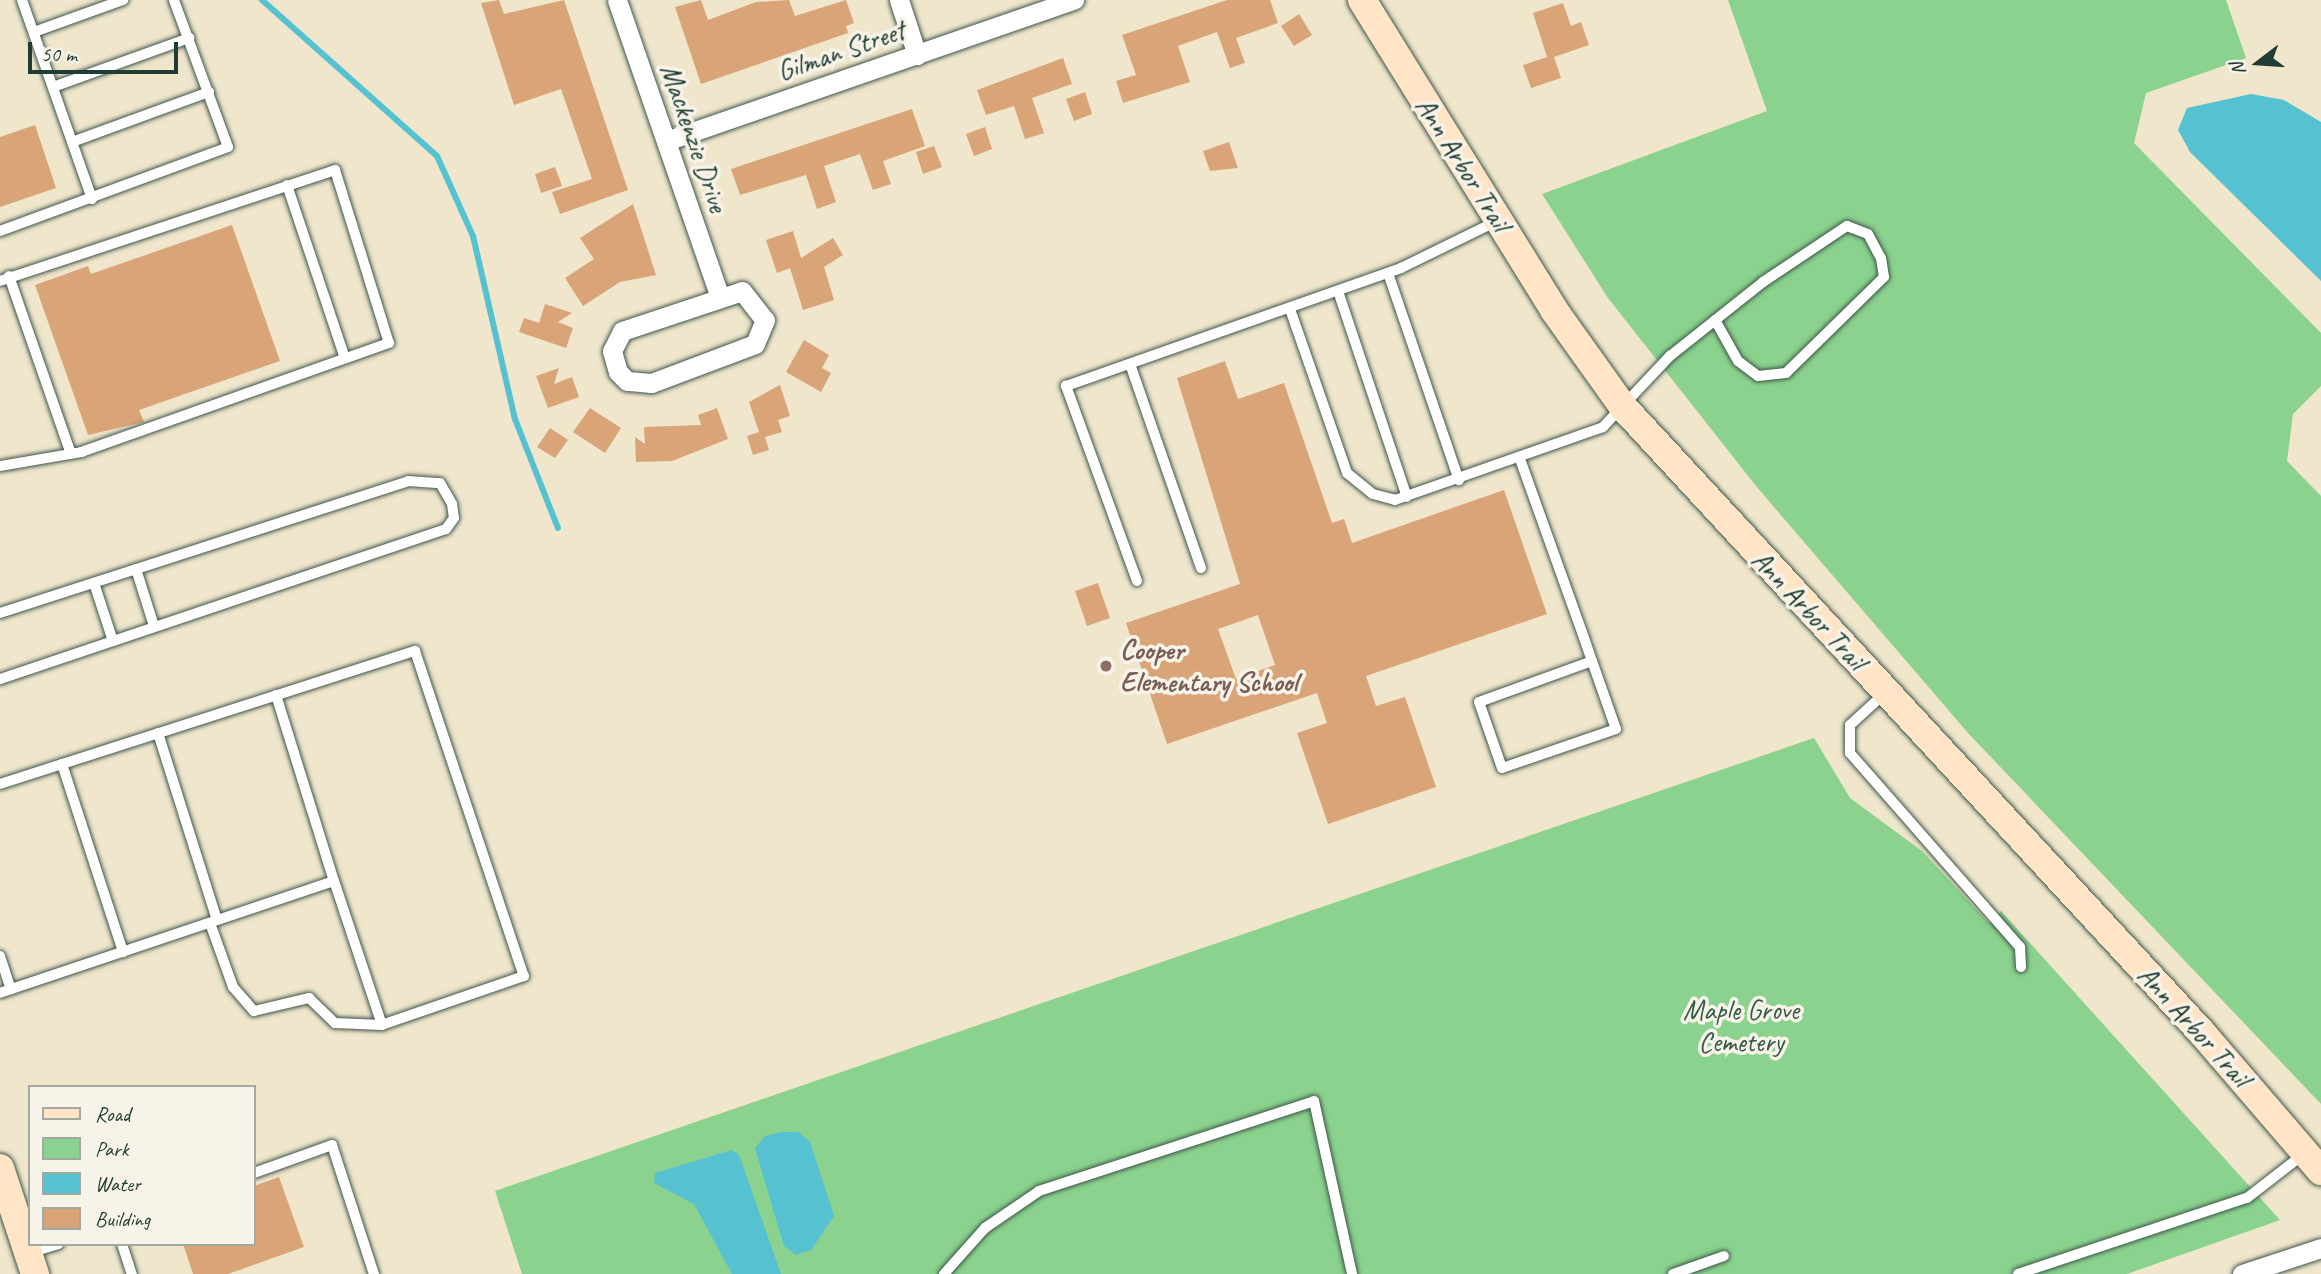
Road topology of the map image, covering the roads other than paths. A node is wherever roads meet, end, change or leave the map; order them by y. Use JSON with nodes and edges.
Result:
{"nodes":[{"id":1,"x":22,"y":0,"type":"edge"},
{"id":2,"x":123,"y":0,"type":"edge"},
{"id":3,"x":174,"y":0,"type":"edge"},
{"id":4,"x":617,"y":0,"type":"edge"},
{"id":5,"x":899,"y":0,"type":"edge"},
{"id":6,"x":1074,"y":0,"type":"edge"},
{"id":7,"x":1362,"y":0,"type":"edge"},
{"id":8,"x":34,"y":32,"type":"junction"},
{"id":9,"x":189,"y":38,"type":"junction"},
{"id":10,"x":917,"y":55,"type":"junction"},
{"id":11,"x":53,"y":88,"type":"junction"},
{"id":12,"x":209,"y":92,"type":"junction"},
{"id":13,"x":666,"y":141,"type":"junction"},
{"id":14,"x":72,"y":142,"type":"junction"},
{"id":15,"x":288,"y":185,"type":"junction"},
{"id":16,"x":92,"y":199,"type":"junction"},
{"id":17,"x":1498,"y":221,"type":"junction"},
{"id":18,"x":0,"y":231,"type":"edge"},
{"id":19,"x":1388,"y":272,"type":"junction"},
{"id":20,"x":4,"y":279,"type":"edge"},
{"id":21,"x":1338,"y":291,"type":"junction"},
{"id":22,"x":719,"y":294,"type":"junction"},
{"id":23,"x":1290,"y":309,"type":"junction"},
{"id":24,"x":1715,"y":320,"type":"junction"},
{"id":25,"x":345,"y":358,"type":"junction"},
{"id":26,"x":1130,"y":364,"type":"junction"},
{"id":27,"x":1624,"y":408,"type":"junction"},
{"id":28,"x":71,"y":454,"type":"junction"},
{"id":29,"x":1520,"y":459,"type":"junction"},
{"id":30,"x":0,"y":466,"type":"edge"},
{"id":31,"x":1460,"y":480,"type":"junction"},
{"id":32,"x":1408,"y":497,"type":"junction"},
{"id":33,"x":1201,"y":568,"type":"dead end"},
{"id":34,"x":136,"y":569,"type":"junction"},
{"id":35,"x":1137,"y":581,"type":"dead end"},
{"id":36,"x":94,"y":583,"type":"junction"},
{"id":37,"x":0,"y":613,"type":"edge"},
{"id":38,"x":154,"y":626,"type":"junction"},
{"id":39,"x":113,"y":640,"type":"junction"},
{"id":40,"x":1592,"y":661,"type":"junction"},
{"id":41,"x":0,"y":678,"type":"edge"},
{"id":42,"x":1886,"y":692,"type":"junction"},
{"id":43,"x":276,"y":695,"type":"junction"},
{"id":44,"x":158,"y":733,"type":"junction"},
{"id":45,"x":62,"y":764,"type":"junction"},
{"id":46,"x":0,"y":784,"type":"edge"},
{"id":47,"x":334,"y":881,"type":"junction"},
{"id":48,"x":214,"y":922,"type":"junction"},
{"id":49,"x":123,"y":952,"type":"junction"},
{"id":50,"x":0,"y":956,"type":"edge"},
{"id":51,"x":2021,"y":967,"type":"dead end"},
{"id":52,"x":11,"y":989,"type":"junction"},
{"id":53,"x":0,"y":992,"type":"edge"},
{"id":54,"x":382,"y":1025,"type":"junction"},
{"id":55,"x":2313,"y":1162,"type":"edge"},
{"id":56,"x":0,"y":1168,"type":"edge"},
{"id":57,"x":256,"y":1172,"type":"edge"},
{"id":58,"x":56,"y":1246,"type":"edge"},
{"id":59,"x":123,"y":1246,"type":"edge"},
{"id":60,"x":2319,"y":1251,"type":"edge"},
{"id":61,"x":1724,"y":1256,"type":"dead end"},
{"id":62,"x":32,"y":1264,"type":"edge"},
{"id":63,"x":132,"y":1274,"type":"edge"},
{"id":64,"x":374,"y":1274,"type":"edge"},
{"id":65,"x":944,"y":1274,"type":"edge"},
{"id":66,"x":1352,"y":1274,"type":"edge"},
{"id":67,"x":1673,"y":1274,"type":"edge"},
{"id":68,"x":2018,"y":1274,"type":"edge"},
{"id":69,"x":2242,"y":1274,"type":"edge"}],
"edges":[{"from":1,"to":8,"type":"lane"},
{"from":2,"to":8,"type":"lane"},
{"from":3,"to":9,"type":"lane"},
{"from":4,"to":13,"type":"street","name":"Mackenzie Drive"},
{"from":5,"to":10,"type":"street"},
{"from":6,"to":10,"type":"street","name":"Gilman Street"},
{"from":7,"to":17,"type":"street","name":"Ann Arbor Trail"},
{"from":8,"to":11,"type":"lane"},
{"from":9,"to":11,"type":"lane"},
{"from":9,"to":12,"type":"lane"},
{"from":10,"to":13,"type":"street","name":"Gilman Street"},
{"from":11,"to":14,"type":"lane"},
{"from":12,"to":14,"type":"lane"},
{"from":12,"to":16,"type":"lane"},
{"from":13,"to":22,"type":"street","name":"Mackenzie Drive"},
{"from":14,"to":16,"type":"lane"},
{"from":15,"to":20,"type":"lane"},
{"from":15,"to":25,"type":"lane"},
{"from":15,"to":25,"type":"lane"},
{"from":16,"to":18,"type":"lane"},
{"from":17,"to":19,"type":"lane"},
{"from":17,"to":27,"type":"street","name":"Ann Arbor Trail"},
{"from":19,"to":21,"type":"lane"},
{"from":19,"to":31,"type":"lane"},
{"from":20,"to":28,"type":"lane"},
{"from":21,"to":23,"type":"lane"},
{"from":21,"to":32,"type":"lane"},
{"from":22,"to":22,"type":"street"},
{"from":23,"to":26,"type":"lane"},
{"from":23,"to":32,"type":"lane"},
{"from":24,"to":24,"type":"lane"},
{"from":24,"to":27,"type":"lane"},
{"from":25,"to":28,"type":"lane"},
{"from":26,"to":33,"type":"lane"},
{"from":26,"to":35,"type":"lane"},
{"from":27,"to":29,"type":"lane"},
{"from":27,"to":42,"type":"street","name":"Ann Arbor Trail"},
{"from":28,"to":30,"type":"lane"},
{"from":29,"to":31,"type":"lane"},
{"from":29,"to":40,"type":"lane"},
{"from":31,"to":32,"type":"lane"},
{"from":34,"to":36,"type":"lane"},
{"from":34,"to":38,"type":"lane"},
{"from":34,"to":38,"type":"lane"},
{"from":36,"to":37,"type":"lane"},
{"from":36,"to":39,"type":"lane"},
{"from":38,"to":39,"type":"lane"},
{"from":39,"to":41,"type":"lane"},
{"from":40,"to":40,"type":"lane"},
{"from":42,"to":51,"type":"lane"},
{"from":42,"to":55,"type":"street","name":"Ann Arbor Trail"},
{"from":43,"to":44,"type":"lane"},
{"from":43,"to":47,"type":"lane"},
{"from":43,"to":54,"type":"lane"},
{"from":44,"to":45,"type":"lane"},
{"from":44,"to":48,"type":"lane"},
{"from":45,"to":46,"type":"lane"},
{"from":45,"to":49,"type":"lane"},
{"from":47,"to":48,"type":"lane"},
{"from":47,"to":54,"type":"lane"},
{"from":48,"to":49,"type":"lane"},
{"from":48,"to":54,"type":"lane"},
{"from":49,"to":52,"type":"lane"},
{"from":50,"to":52,"type":"lane"},
{"from":52,"to":53,"type":"lane"},
{"from":55,"to":68,"type":"lane"},
{"from":56,"to":62,"type":"street"},
{"from":57,"to":64,"type":"lane"},
{"from":58,"to":62,"type":"lane"},
{"from":59,"to":63,"type":"lane"},
{"from":60,"to":69,"type":"street"},
{"from":61,"to":67,"type":"lane"},
{"from":65,"to":66,"type":"lane"}]}
